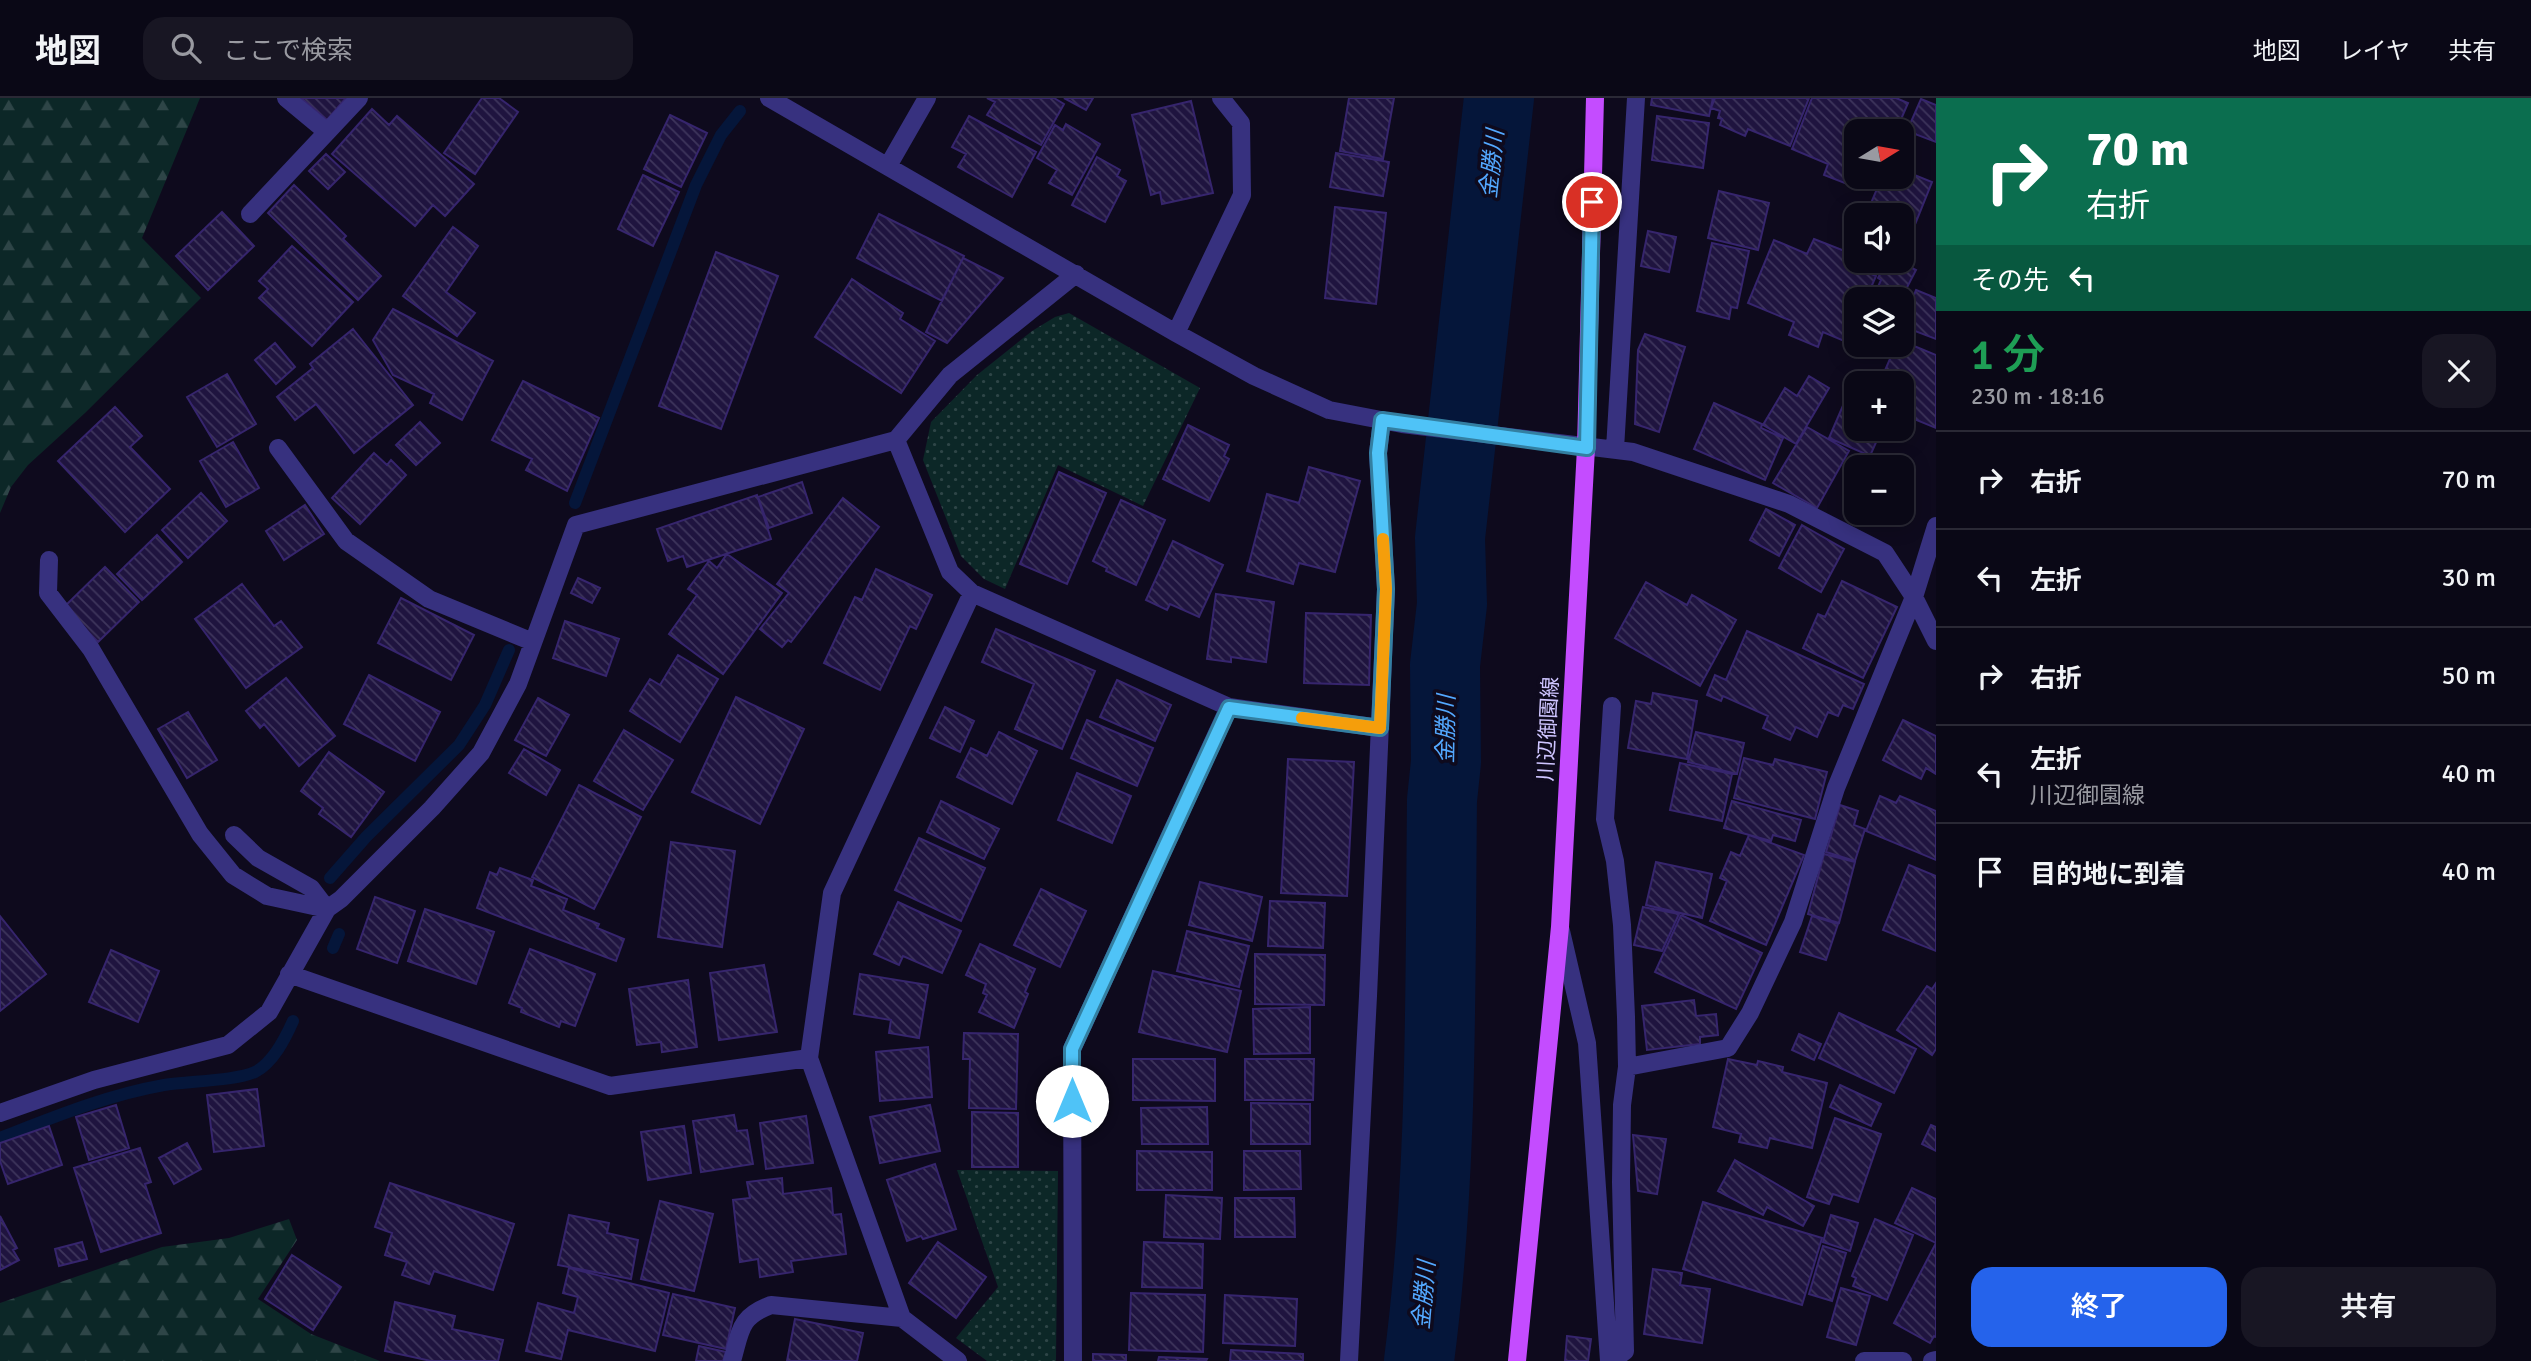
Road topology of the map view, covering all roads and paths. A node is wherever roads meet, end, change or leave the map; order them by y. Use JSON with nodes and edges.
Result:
{"nodes":[{"id":1,"x":286,"y":98,"type":"edge"},
{"id":2,"x":359,"y":98,"type":"edge"},
{"id":3,"x":769,"y":98,"type":"edge"},
{"id":4,"x":927,"y":98,"type":"edge"},
{"id":5,"x":1222,"y":98,"type":"edge"},
{"id":6,"x":1595,"y":98,"type":"edge"},
{"id":7,"x":1636,"y":98,"type":"edge"},
{"id":8,"x":327,"y":132,"type":"junction"},
{"id":9,"x":888,"y":166,"type":"junction"},
{"id":10,"x":250,"y":214,"type":"dead end"},
{"id":11,"x":1076,"y":274,"type":"junction"},
{"id":12,"x":1176,"y":333,"type":"junction"},
{"id":13,"x":1382,"y":420,"type":"junction"},
{"id":14,"x":896,"y":440,"type":"junction"},
{"id":15,"x":278,"y":448,"type":"dead end"},
{"id":16,"x":1587,"y":448,"type":"junction"},
{"id":17,"x":1615,"y":449,"type":"junction"},
{"id":18,"x":1936,"y":526,"type":"edge"},
{"id":19,"x":49,"y":560,"type":"dead end"},
{"id":20,"x":972,"y":593,"type":"junction"},
{"id":21,"x":1914,"y":597,"type":"junction"},
{"id":22,"x":1936,"y":641,"type":"edge"},
{"id":23,"x":533,"y":642,"type":"junction"},
{"id":24,"x":1612,"y":706,"type":"dead end"},
{"id":25,"x":1229,"y":708,"type":"junction"},
{"id":26,"x":1380,"y":728,"type":"junction"},
{"id":27,"x":233,"y":835,"type":"dead end"},
{"id":28,"x":327,"y":909,"type":"junction"},
{"id":29,"x":1560,"y":927,"type":"junction"},
{"id":30,"x":289,"y":974,"type":"junction"},
{"id":31,"x":809,"y":1058,"type":"junction"},
{"id":32,"x":1627,"y":1067,"type":"junction"},
{"id":33,"x":0,"y":1113,"type":"edge"},
{"id":34,"x":902,"y":1318,"type":"junction"},
{"id":35,"x":732,"y":1361,"type":"edge"},
{"id":36,"x":958,"y":1361,"type":"edge"},
{"id":37,"x":1073,"y":1361,"type":"edge"},
{"id":38,"x":1349,"y":1361,"type":"edge"},
{"id":39,"x":1517,"y":1361,"type":"edge"},
{"id":40,"x":1611,"y":1361,"type":"edge"},
{"id":41,"x":1864,"y":1361,"type":"edge"},
{"id":42,"x":1903,"y":1361,"type":"edge"}],
"edges":[{"from":1,"to":8,"type":"street"},
{"from":2,"to":8,"type":"street"},
{"from":3,"to":9,"type":"street"},
{"from":4,"to":9,"type":"street"},
{"from":5,"to":12,"type":"street"},
{"from":6,"to":16,"type":"main road","name":"川辺御園線"},
{"from":7,"to":17,"type":"street"},
{"from":8,"to":10,"type":"street"},
{"from":9,"to":11,"type":"street"},
{"from":11,"to":12,"type":"street"},
{"from":11,"to":14,"type":"street"},
{"from":12,"to":13,"type":"street"},
{"from":13,"to":16,"type":"street"},
{"from":13,"to":26,"type":"street"},
{"from":14,"to":20,"type":"street"},
{"from":14,"to":23,"type":"street"},
{"from":15,"to":23,"type":"street"},
{"from":16,"to":17,"type":"street"},
{"from":16,"to":29,"type":"main road","name":"川辺御園線"},
{"from":17,"to":21,"type":"street"},
{"from":18,"to":21,"type":"street"},
{"from":19,"to":28,"type":"street"},
{"from":20,"to":25,"type":"street"},
{"from":20,"to":31,"type":"street"},
{"from":21,"to":22,"type":"street"},
{"from":21,"to":32,"type":"street"},
{"from":23,"to":28,"type":"street"},
{"from":24,"to":32,"type":"street"},
{"from":25,"to":26,"type":"street"},
{"from":25,"to":37,"type":"street"},
{"from":26,"to":38,"type":"street"},
{"from":27,"to":28,"type":"street"},
{"from":28,"to":30,"type":"street"},
{"from":29,"to":39,"type":"main road","name":"川辺御園線"},
{"from":29,"to":40,"type":"street"},
{"from":30,"to":31,"type":"street"},
{"from":30,"to":33,"type":"street"},
{"from":31,"to":34,"type":"street"},
{"from":32,"to":40,"type":"street"},
{"from":34,"to":35,"type":"street"},
{"from":34,"to":36,"type":"street"},
{"from":41,"to":42,"type":"street"}]}
